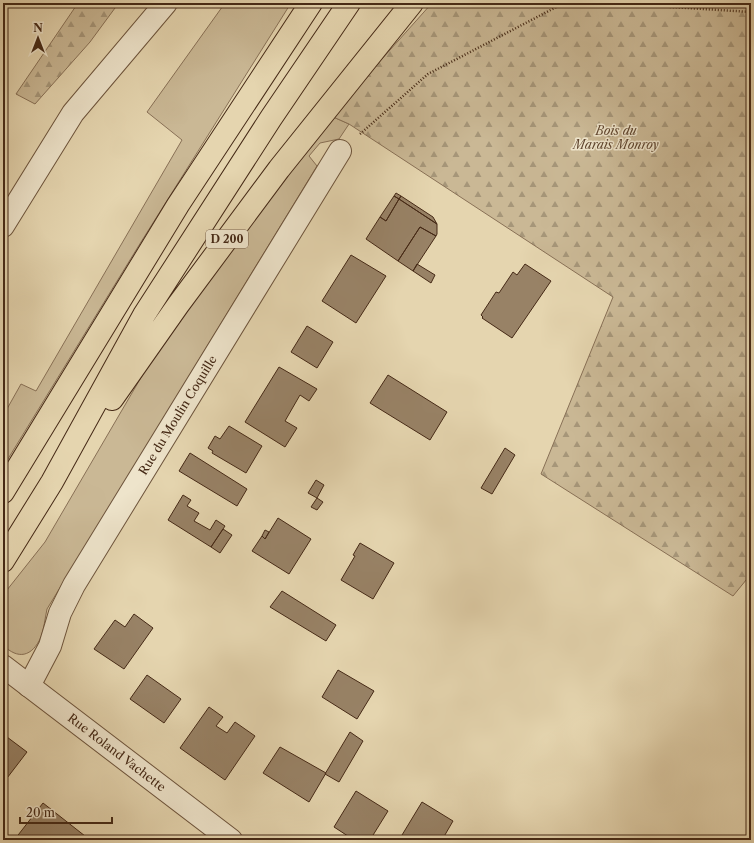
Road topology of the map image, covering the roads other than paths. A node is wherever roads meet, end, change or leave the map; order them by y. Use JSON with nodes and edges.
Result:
{"nodes":[{"id":1,"x":166,"y":3,"type":"edge"},
{"id":2,"x":311,"y":3,"type":"edge"},
{"id":3,"x":349,"y":3,"type":"edge"},
{"id":4,"x":412,"y":3,"type":"edge"},
{"id":5,"x":340,"y":151,"type":"road end"},
{"id":6,"x":3,"y":226,"type":"edge"},
{"id":7,"x":52,"y":482,"type":"junction"},
{"id":8,"x":3,"y":492,"type":"edge"},
{"id":9,"x":3,"y":561,"type":"edge"},
{"id":10,"x":3,"y":666,"type":"edge"},
{"id":11,"x":29,"y":686,"type":"junction"},
{"id":12,"x":231,"y":840,"type":"edge"}],
"edges":[{"from":1,"to":6,"type":"street"},
{"from":2,"to":8,"type":"main road"},
{"from":3,"to":7,"type":"main road","number":"D 200"},
{"from":4,"to":7,"type":"main road","number":"D 200"},
{"from":5,"to":11,"type":"street","name":"Rue du Moulin Coquille"},
{"from":7,"to":9,"type":"main road","number":"D 200"},
{"from":10,"to":11,"type":"street","name":"Rue Roland Vachette"},
{"from":11,"to":12,"type":"street","name":"Rue Roland Vachette"}]}
